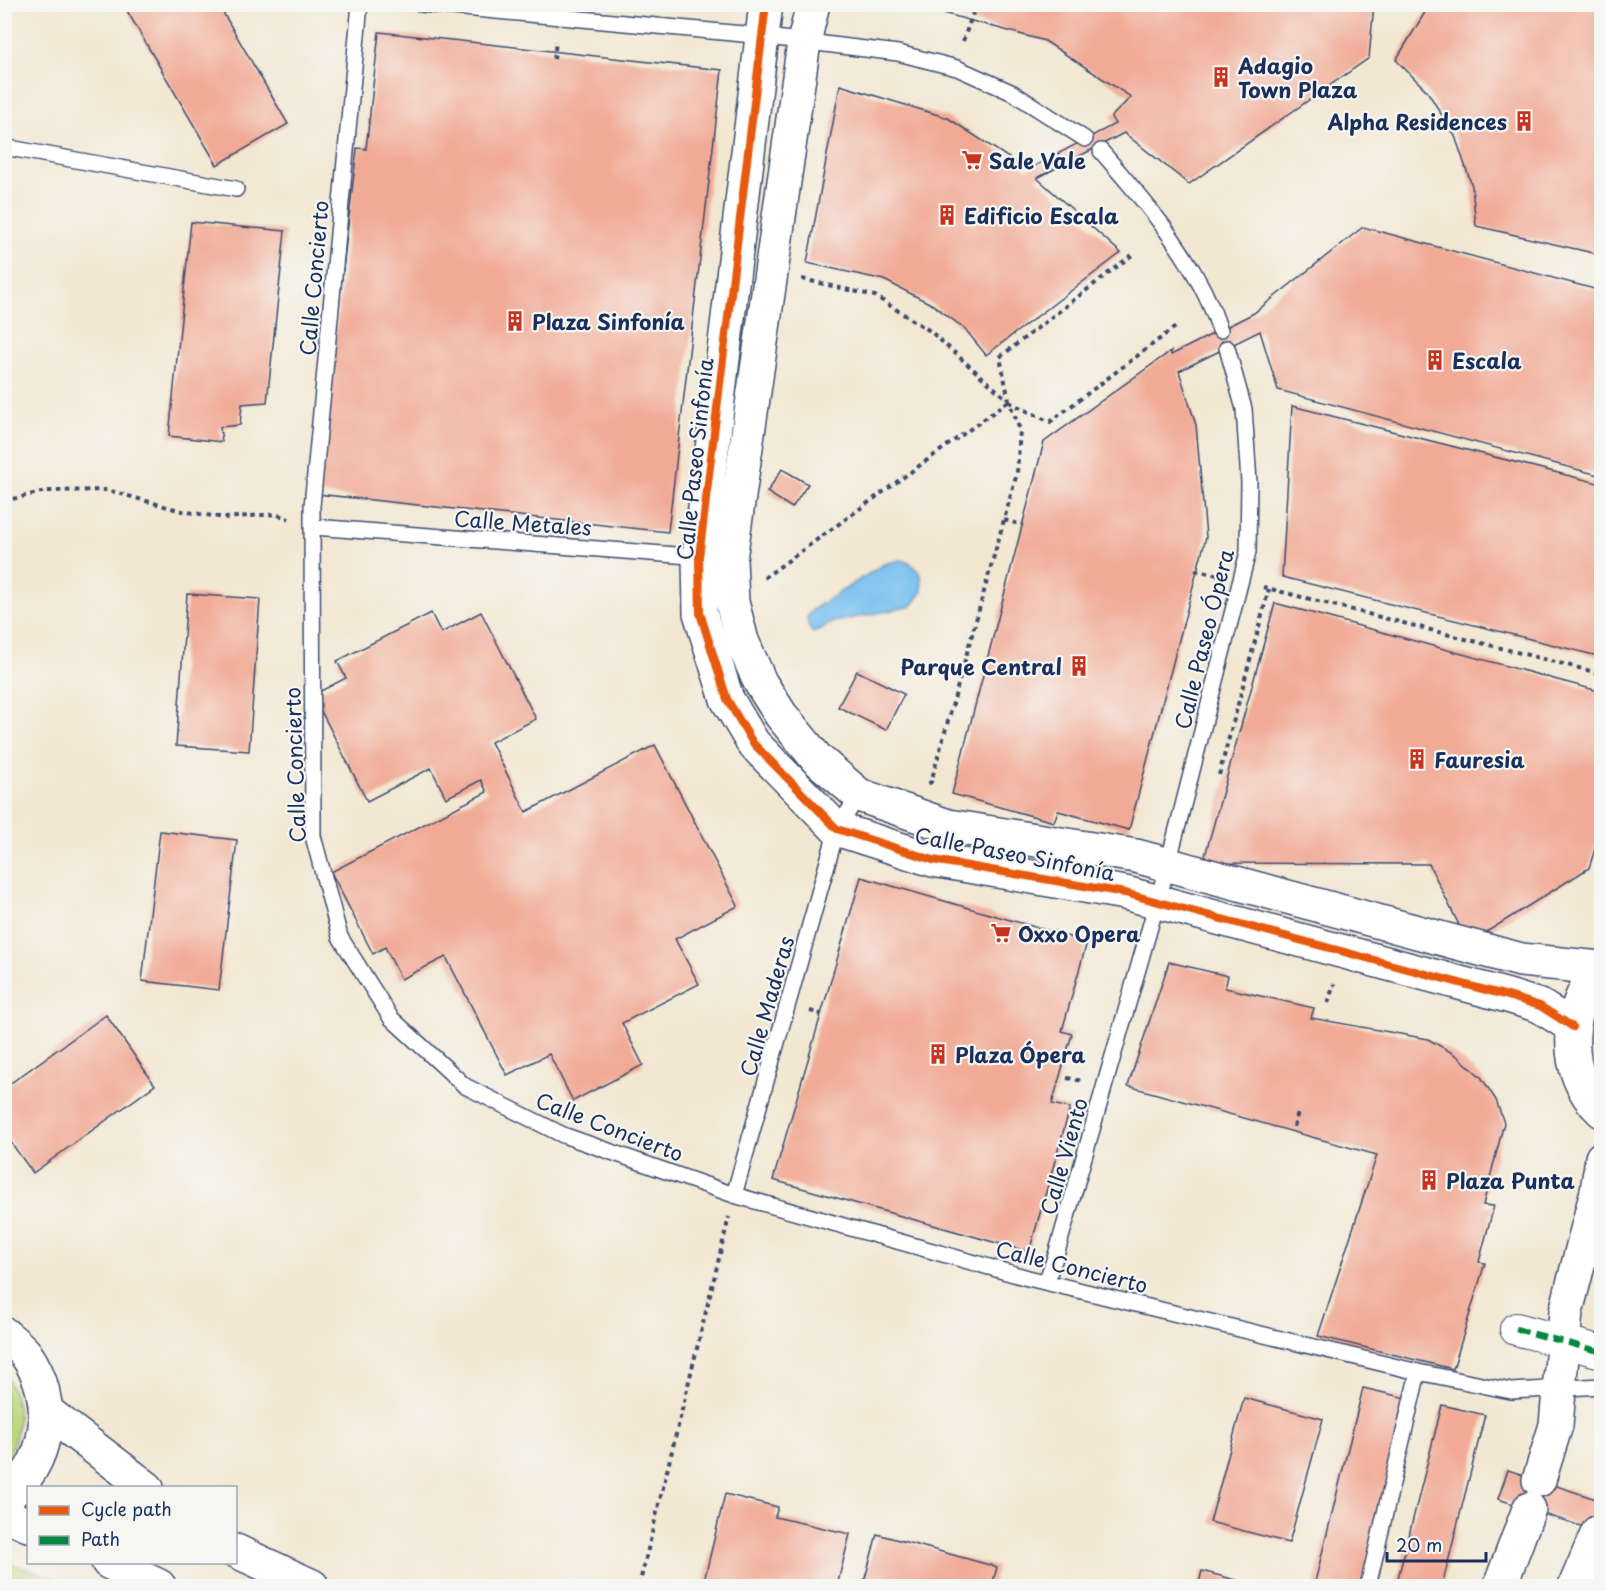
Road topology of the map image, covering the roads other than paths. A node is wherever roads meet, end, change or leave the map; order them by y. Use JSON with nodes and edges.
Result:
{"nodes":[{"id":1,"x":360,"y":4,"type":"edge"},
{"id":2,"x":421,"y":4,"type":"edge"},
{"id":3,"x":766,"y":4,"type":"edge"},
{"id":4,"x":813,"y":4,"type":"edge"},
{"id":5,"x":763,"y":36,"type":"junction"},
{"id":6,"x":804,"y":42,"type":"junction"},
{"id":7,"x":1085,"y":139,"type":"dead end"},
{"id":8,"x":4,"y":147,"type":"edge"},
{"id":9,"x":1101,"y":151,"type":"dead end"},
{"id":10,"x":236,"y":189,"type":"dead end"},
{"id":11,"x":1220,"y":330,"type":"dead end"},
{"id":12,"x":1227,"y":348,"type":"dead end"},
{"id":13,"x":314,"y":527,"type":"junction"},
{"id":14,"x":714,"y":558,"type":"junction"},
{"id":15,"x":859,"y":795,"type":"junction"},
{"id":16,"x":837,"y":829,"type":"junction"},
{"id":17,"x":1168,"y":864,"type":"junction"},
{"id":18,"x":1156,"y":902,"type":"junction"},
{"id":19,"x":1601,"y":967,"type":"edge"},
{"id":20,"x":1573,"y":1026,"type":"junction"},
{"id":21,"x":1600,"y":1116,"type":"edge"},
{"id":22,"x":1602,"y":1158,"type":"edge"},
{"id":23,"x":734,"y":1195,"type":"junction"},
{"id":24,"x":1046,"y":1282,"type":"junction"},
{"id":25,"x":1516,"y":1329,"type":"dead end"},
{"id":26,"x":4,"y":1334,"type":"edge"},
{"id":27,"x":1563,"y":1342,"type":"junction"},
{"id":28,"x":1602,"y":1352,"type":"edge"},
{"id":29,"x":1418,"y":1372,"type":"junction"},
{"id":30,"x":1602,"y":1386,"type":"edge"},
{"id":31,"x":1559,"y":1387,"type":"junction"},
{"id":32,"x":46,"y":1410,"type":"junction"},
{"id":33,"x":144,"y":1486,"type":"edge"},
{"id":34,"x":4,"y":1499,"type":"edge"},
{"id":35,"x":4,"y":1514,"type":"edge"},
{"id":36,"x":27,"y":1525,"type":"edge"},
{"id":37,"x":1598,"y":1532,"type":"dead end"},
{"id":38,"x":237,"y":1551,"type":"edge"},
{"id":39,"x":110,"y":1564,"type":"edge"},
{"id":40,"x":151,"y":1584,"type":"edge"},
{"id":41,"x":312,"y":1587,"type":"edge"},
{"id":42,"x":1368,"y":1587,"type":"edge"},
{"id":43,"x":1500,"y":1587,"type":"edge"},
{"id":44,"x":1575,"y":1587,"type":"edge"}],
"edges":[{"from":1,"to":13,"type":"lane","name":"Calle Concierto"},
{"from":2,"to":5,"type":"lane"},
{"from":3,"to":5,"type":"street","name":"Calle Paseo Sinfonía"},
{"from":4,"to":6,"type":"street","name":"Calle Paseo Sinfonía"},
{"from":5,"to":6,"type":"lane"},
{"from":5,"to":14,"type":"street","name":"Calle Paseo Sinfonía"},
{"from":6,"to":7,"type":"lane"},
{"from":6,"to":14,"type":"street","name":"Calle Paseo Sinfonía"},
{"from":8,"to":10,"type":"lane"},
{"from":9,"to":11,"type":"lane"},
{"from":12,"to":17,"type":"lane","name":"Calle Paseo Ópera"},
{"from":13,"to":14,"type":"lane","name":"Calle Metales"},
{"from":13,"to":23,"type":"lane","name":"Calle Concierto"},
{"from":14,"to":15,"type":"street","name":"Calle Paseo Sinfonía"},
{"from":14,"to":16,"type":"street","name":"Calle Paseo Sinfonía"},
{"from":15,"to":16,"type":"lane","name":"Calle Maderas"},
{"from":15,"to":17,"type":"street","name":"Calle Paseo Sinfonía"},
{"from":16,"to":18,"type":"street","name":"Calle Paseo Sinfonía"},
{"from":16,"to":23,"type":"lane","name":"Calle Maderas"},
{"from":17,"to":18,"type":"lane","name":"Calle Paseo Ópera"},
{"from":17,"to":19,"type":"street","name":"Calle Paseo Sinfonía"},
{"from":18,"to":20,"type":"street","name":"Calle Paseo Sinfonía"},
{"from":18,"to":24,"type":"lane","name":"Calle Viento"},
{"from":19,"to":20,"type":"street"},
{"from":20,"to":21,"type":"street"},
{"from":22,"to":27,"type":"street"},
{"from":23,"to":24,"type":"lane","name":"Calle Concierto"},
{"from":24,"to":29,"type":"lane","name":"Calle Concierto"},
{"from":25,"to":27,"type":"street"},
{"from":26,"to":32,"type":"street"},
{"from":27,"to":28,"type":"street"},
{"from":27,"to":31,"type":"street"},
{"from":29,"to":31,"type":"lane","name":"Calle Concierto"},
{"from":29,"to":42,"type":"lane"},
{"from":30,"to":31,"type":"lane","name":"Calle Concierto"},
{"from":31,"to":43,"type":"street"},
{"from":32,"to":33,"type":"street"},
{"from":32,"to":34,"type":"street"},
{"from":35,"to":36,"type":"street"},
{"from":37,"to":44,"type":"street"},
{"from":38,"to":41,"type":"street"},
{"from":39,"to":40,"type":"street"}]}
